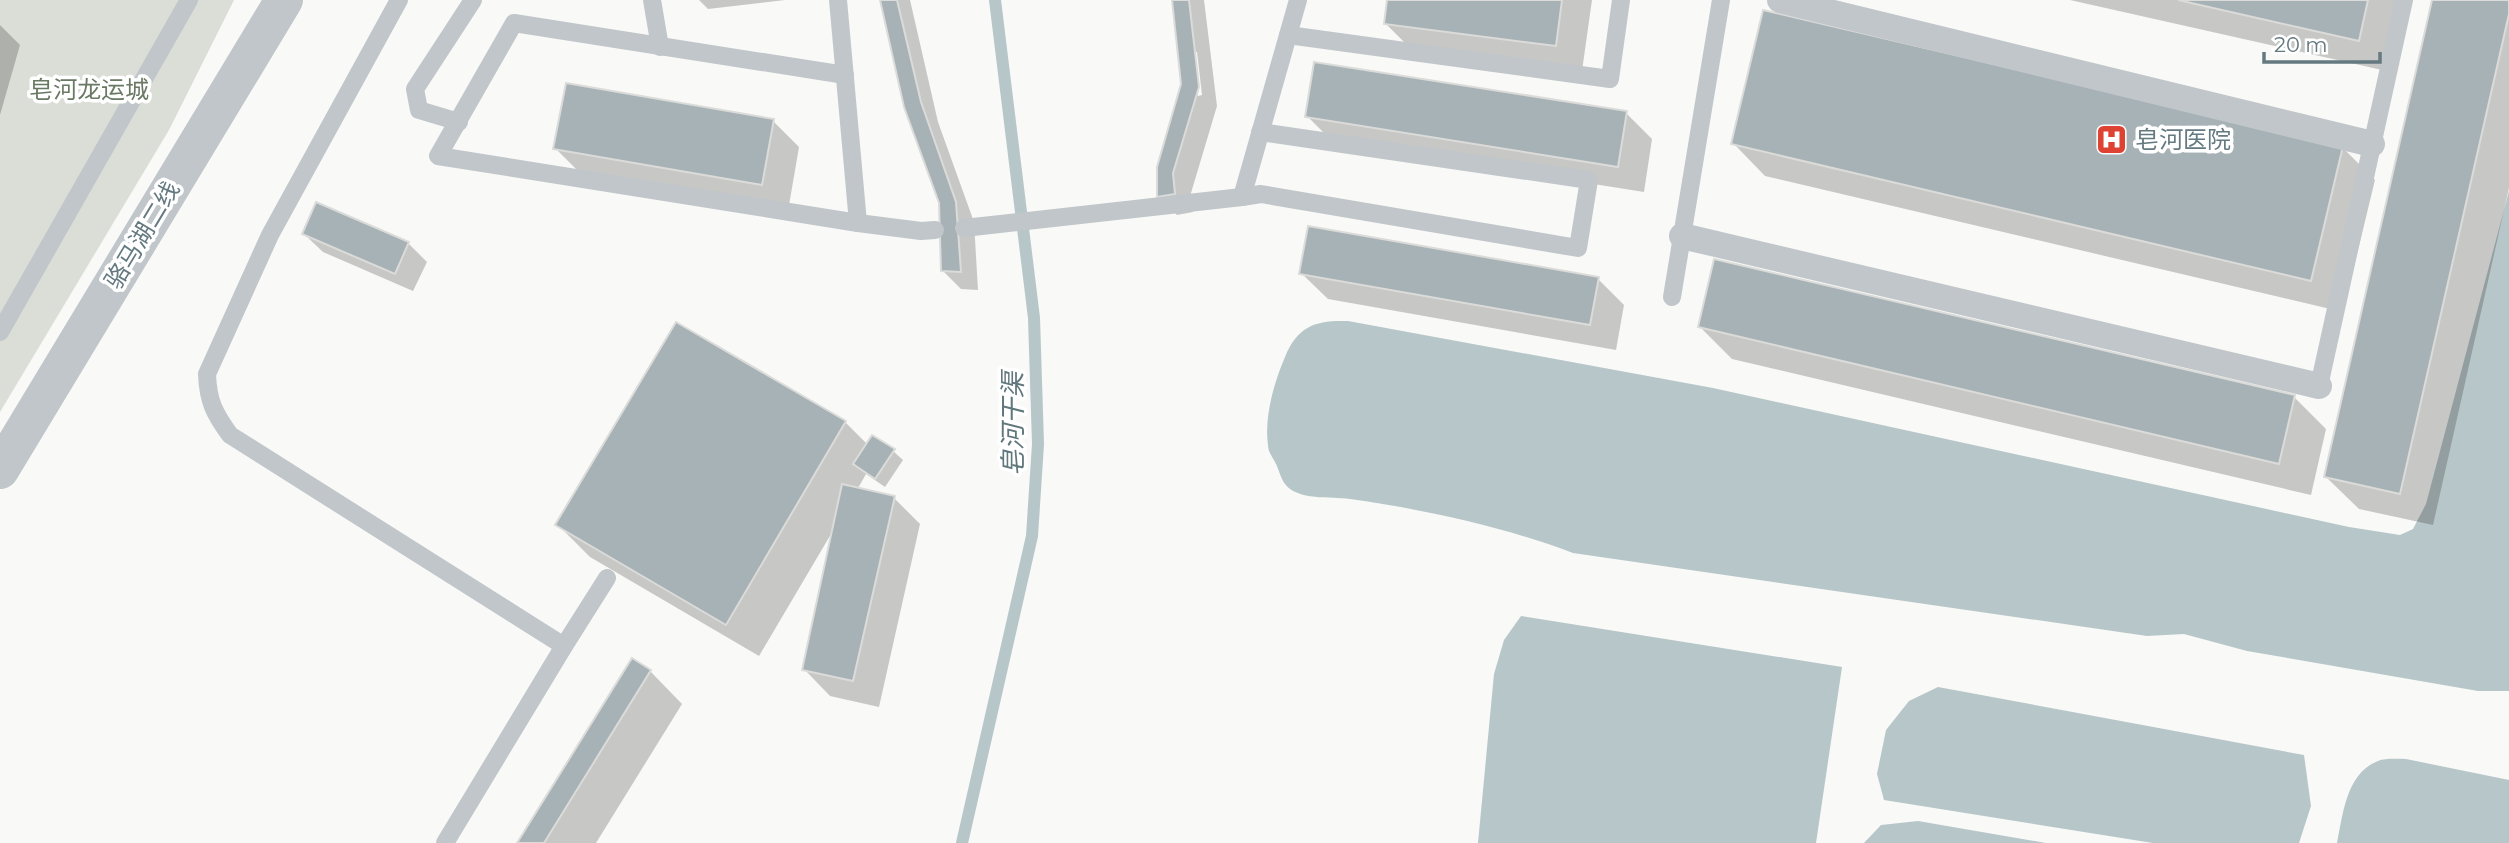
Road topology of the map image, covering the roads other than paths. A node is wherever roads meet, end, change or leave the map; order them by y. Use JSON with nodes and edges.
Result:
{"nodes":[{"id":1,"x":189,"y":0,"type":"edge"},
{"id":2,"x":284,"y":0,"type":"edge"},
{"id":3,"x":400,"y":0,"type":"edge"},
{"id":4,"x":473,"y":0,"type":"edge"},
{"id":5,"x":652,"y":0,"type":"edge"},
{"id":6,"x":838,"y":0,"type":"edge"},
{"id":7,"x":1298,"y":0,"type":"edge"},
{"id":8,"x":1621,"y":0,"type":"edge"},
{"id":9,"x":1721,"y":0,"type":"edge"},
{"id":10,"x":1780,"y":0,"type":"edge"},
{"id":11,"x":2404,"y":0,"type":"edge"},
{"id":12,"x":1288,"y":36,"type":"junction"},
{"id":13,"x":660,"y":47,"type":"junction"},
{"id":14,"x":845,"y":75,"type":"junction"},
{"id":15,"x":458,"y":122,"type":"junction"},
{"id":16,"x":1261,"y":132,"type":"junction"},
{"id":17,"x":2372,"y":144,"type":"junction"},
{"id":18,"x":1242,"y":197,"type":"junction"},
{"id":19,"x":858,"y":223,"type":"junction"},
{"id":20,"x":964,"y":229,"type":"dead end"},
{"id":21,"x":934,"y":230,"type":"dead end"},
{"id":22,"x":1682,"y":236,"type":"junction"},
{"id":23,"x":1672,"y":297,"type":"dead end"},
{"id":24,"x":0,"y":332,"type":"edge"},
{"id":25,"x":2319,"y":386,"type":"joint"},
{"id":26,"x":0,"y":470,"type":"edge"},
{"id":27,"x":607,"y":579,"type":"dead end"},
{"id":28,"x":564,"y":646,"type":"junction"},
{"id":29,"x":445,"y":843,"type":"edge"}],
"edges":[{"from":1,"to":24,"type":"lane"},
{"from":2,"to":26,"type":"street","name":"骆马湖二线"},
{"from":3,"to":28,"type":"lane"},
{"from":4,"to":15,"type":"lane"},
{"from":5,"to":13,"type":"lane"},
{"from":6,"to":14,"type":"lane"},
{"from":7,"to":12,"type":"lane"},
{"from":8,"to":12,"type":"lane"},
{"from":9,"to":22,"type":"lane"},
{"from":10,"to":17,"type":"street"},
{"from":11,"to":17,"type":"lane"},
{"from":12,"to":16,"type":"lane"},
{"from":13,"to":14,"type":"lane"},
{"from":13,"to":15,"type":"lane"},
{"from":14,"to":19,"type":"lane"},
{"from":15,"to":19,"type":"lane"},
{"from":16,"to":18,"type":"lane"},
{"from":16,"to":18,"type":"lane"},
{"from":17,"to":25,"type":"lane"},
{"from":18,"to":20,"type":"lane"},
{"from":19,"to":21,"type":"lane"},
{"from":22,"to":23,"type":"lane"},
{"from":22,"to":25,"type":"street"},
{"from":27,"to":28,"type":"lane"},
{"from":28,"to":29,"type":"lane"}]}
